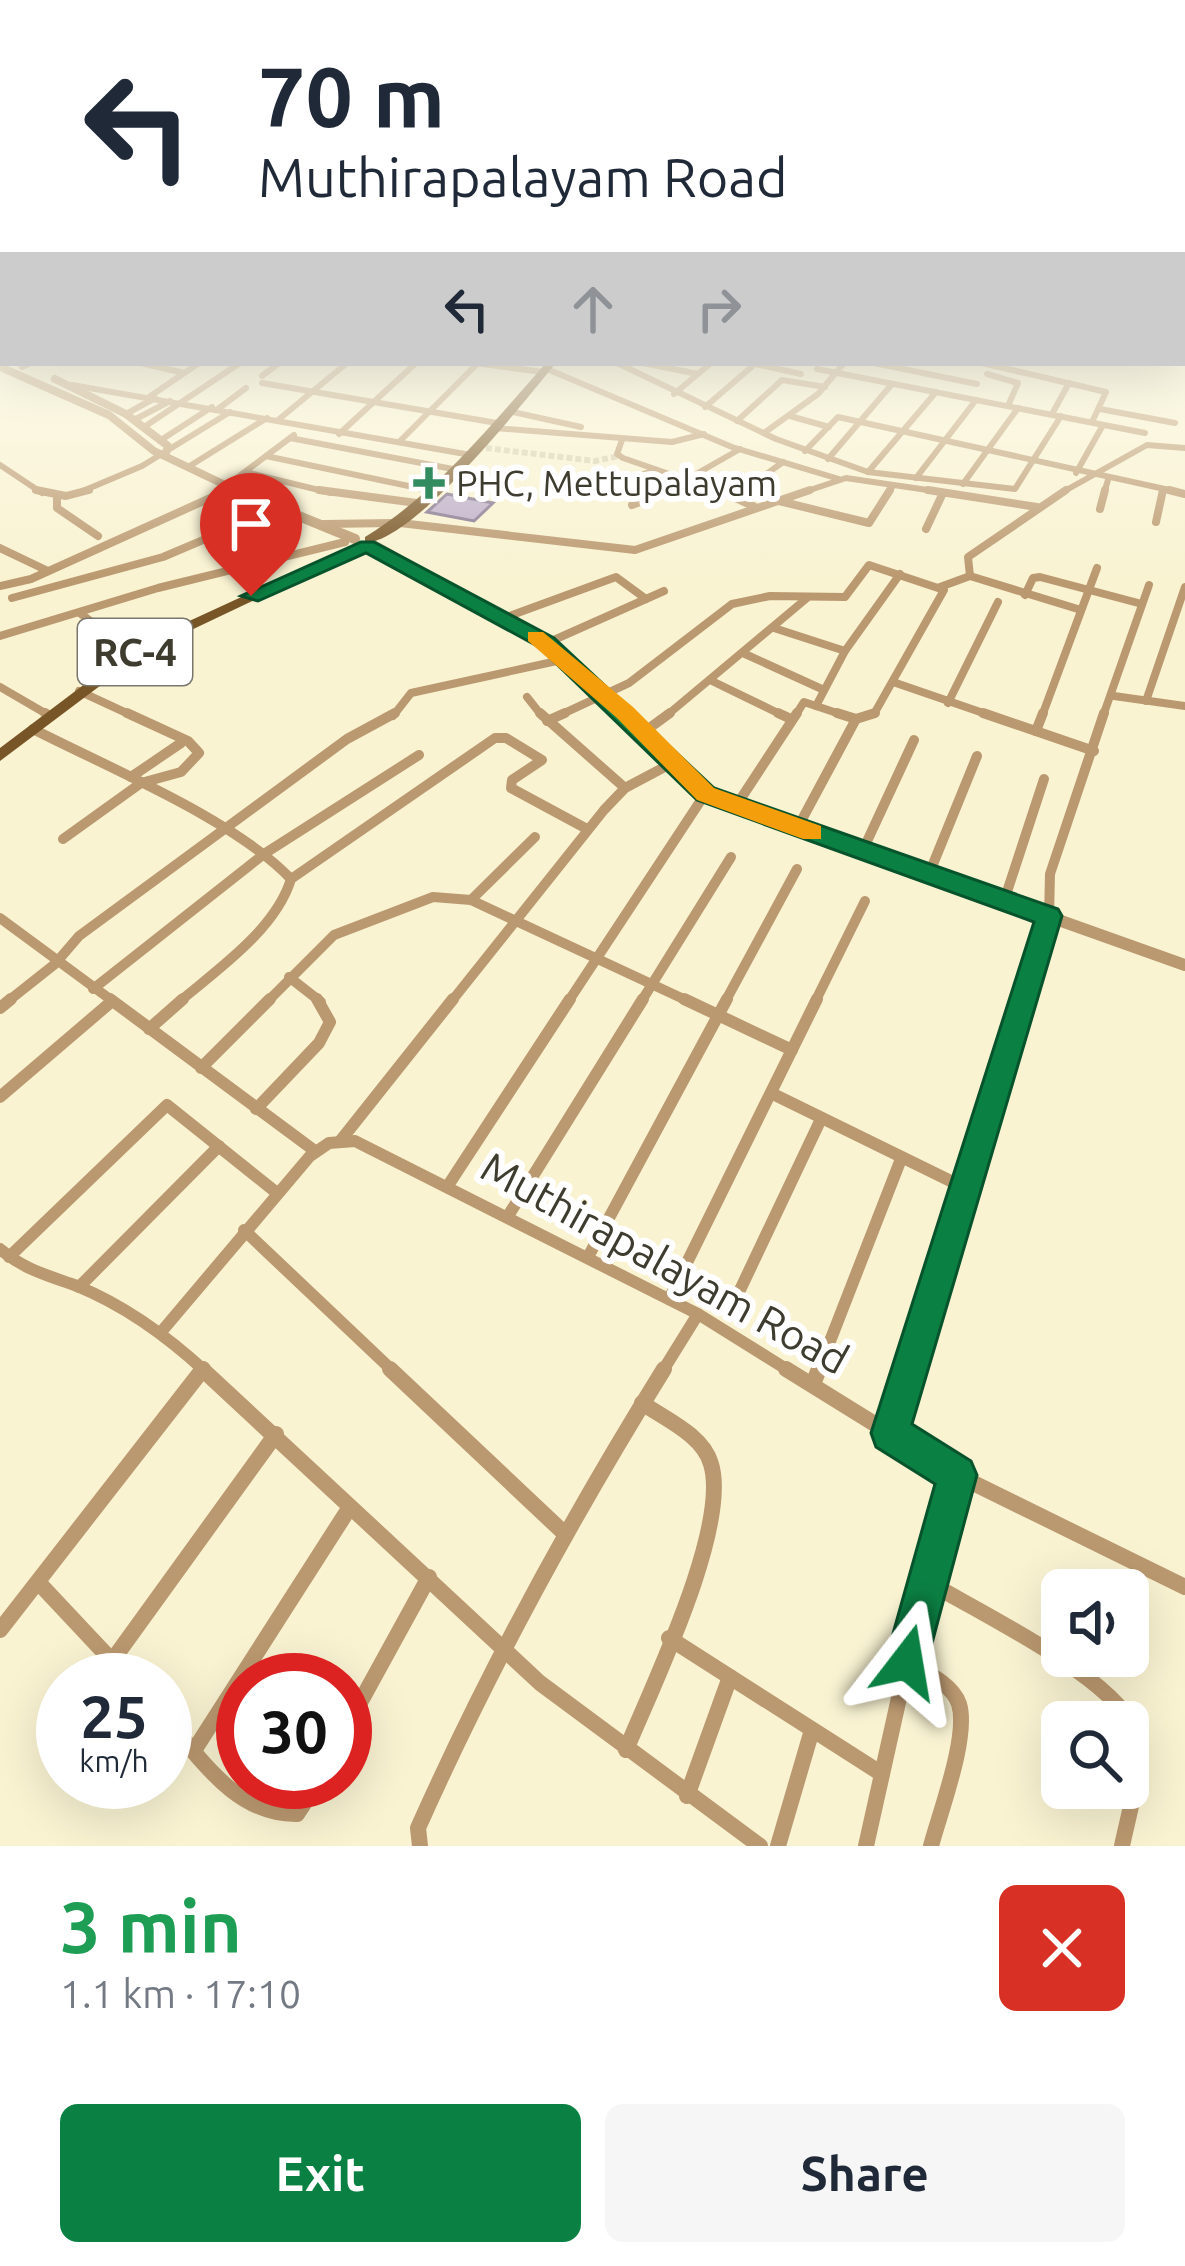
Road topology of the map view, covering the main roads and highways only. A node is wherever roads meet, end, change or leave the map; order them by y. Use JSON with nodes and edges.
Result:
{"nodes":[{"id":1,"x":513,"y":405,"type":"edge"},
{"id":2,"x":0,"y":756,"type":"edge"}],
"edges":[{"from":1,"to":2,"type":"main road","number":"RC-4"}]}
